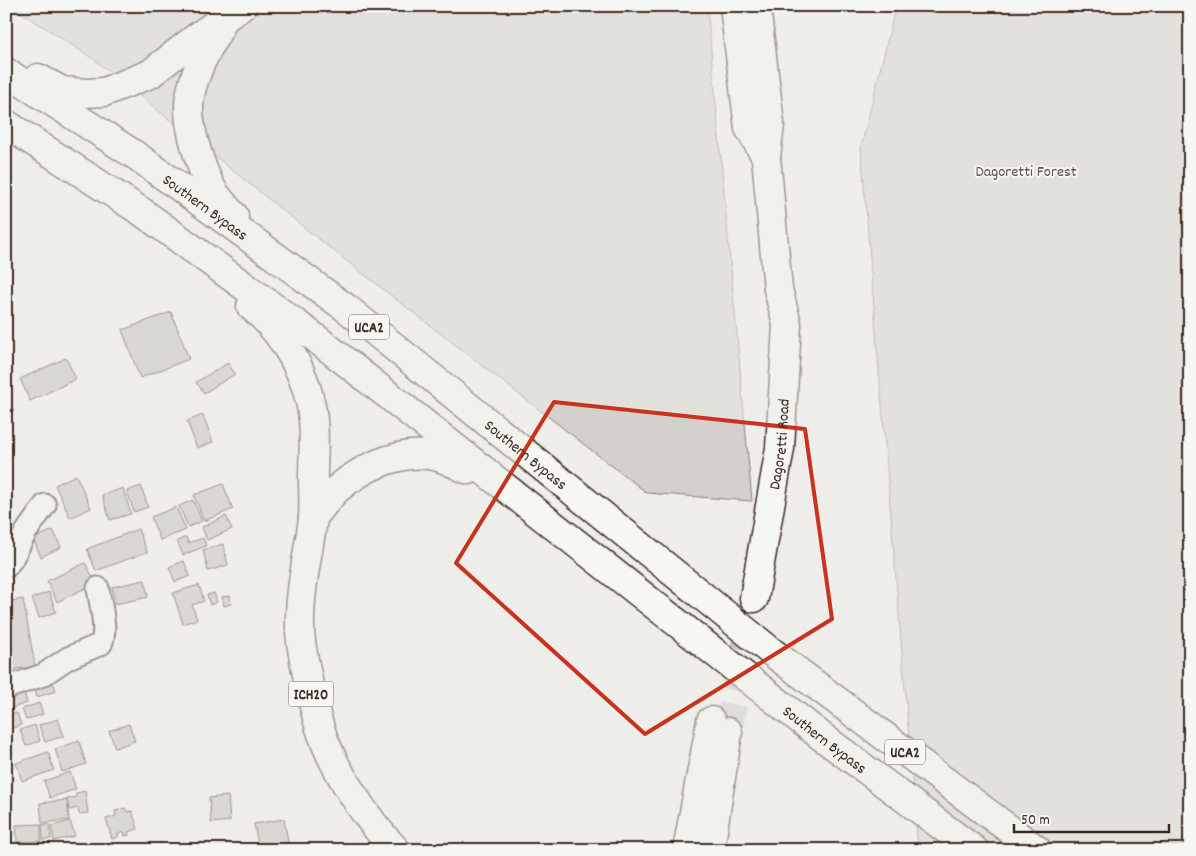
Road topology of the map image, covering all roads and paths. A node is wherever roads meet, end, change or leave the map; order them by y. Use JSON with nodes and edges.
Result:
{"nodes":[{"id":1,"x":734,"y":6,"type":"edge"},
{"id":2,"x":756,"y":6,"type":"edge"},
{"id":3,"x":234,"y":11,"type":"edge"},
{"id":4,"x":6,"y":61,"type":"edge"},
{"id":5,"x":6,"y":72,"type":"edge"},
{"id":6,"x":6,"y":124,"type":"edge"},
{"id":7,"x":766,"y":157,"type":"junction"},
{"id":8,"x":142,"y":212,"type":"junction"},
{"id":9,"x":253,"y":240,"type":"junction"},
{"id":10,"x":498,"y":482,"type":"junction"},
{"id":11,"x":45,"y":505,"type":"dead end"},
{"id":12,"x":313,"y":516,"type":"junction"},
{"id":13,"x":6,"y":567,"type":"edge"},
{"id":14,"x":98,"y":588,"type":"dead end"},
{"id":15,"x":746,"y":593,"type":"tunnel mouth"},
{"id":16,"x":6,"y":688,"type":"edge"},
{"id":17,"x":396,"y":850,"type":"edge"},
{"id":18,"x":688,"y":850,"type":"edge"},
{"id":19,"x":710,"y":850,"type":"edge"},
{"id":20,"x":974,"y":850,"type":"edge"},
{"id":21,"x":1037,"y":850,"type":"edge"}],
"edges":[{"from":1,"to":7,"type":"main road","name":"Dagoretti Road"},
{"from":2,"to":7,"type":"main road","name":"Dagoretti Road"},
{"from":3,"to":4,"type":"main road"},
{"from":3,"to":9,"type":"main road"},
{"from":5,"to":9,"type":"main road","name":"Southern Bypass","number":"UCA2"},
{"from":6,"to":8,"type":"main road","name":"Southern Bypass","number":"UCA2"},
{"from":7,"to":15,"type":"main road","name":"Dagoretti Road"},
{"from":8,"to":10,"type":"main road","name":"Southern Bypass","number":"UCA2"},
{"from":8,"to":12,"type":"main road"},
{"from":9,"to":21,"type":"main road","name":"Southern Bypass","number":"UCA2"},
{"from":10,"to":12,"type":"main road"},
{"from":10,"to":20,"type":"main road","name":"Southern Bypass","number":"UCA2"},
{"from":11,"to":13,"type":"street"},
{"from":12,"to":17,"type":"main road","number":"ICH20"},
{"from":14,"to":16,"type":"street"},
{"from":18,"to":19,"type":"main road"}]}
